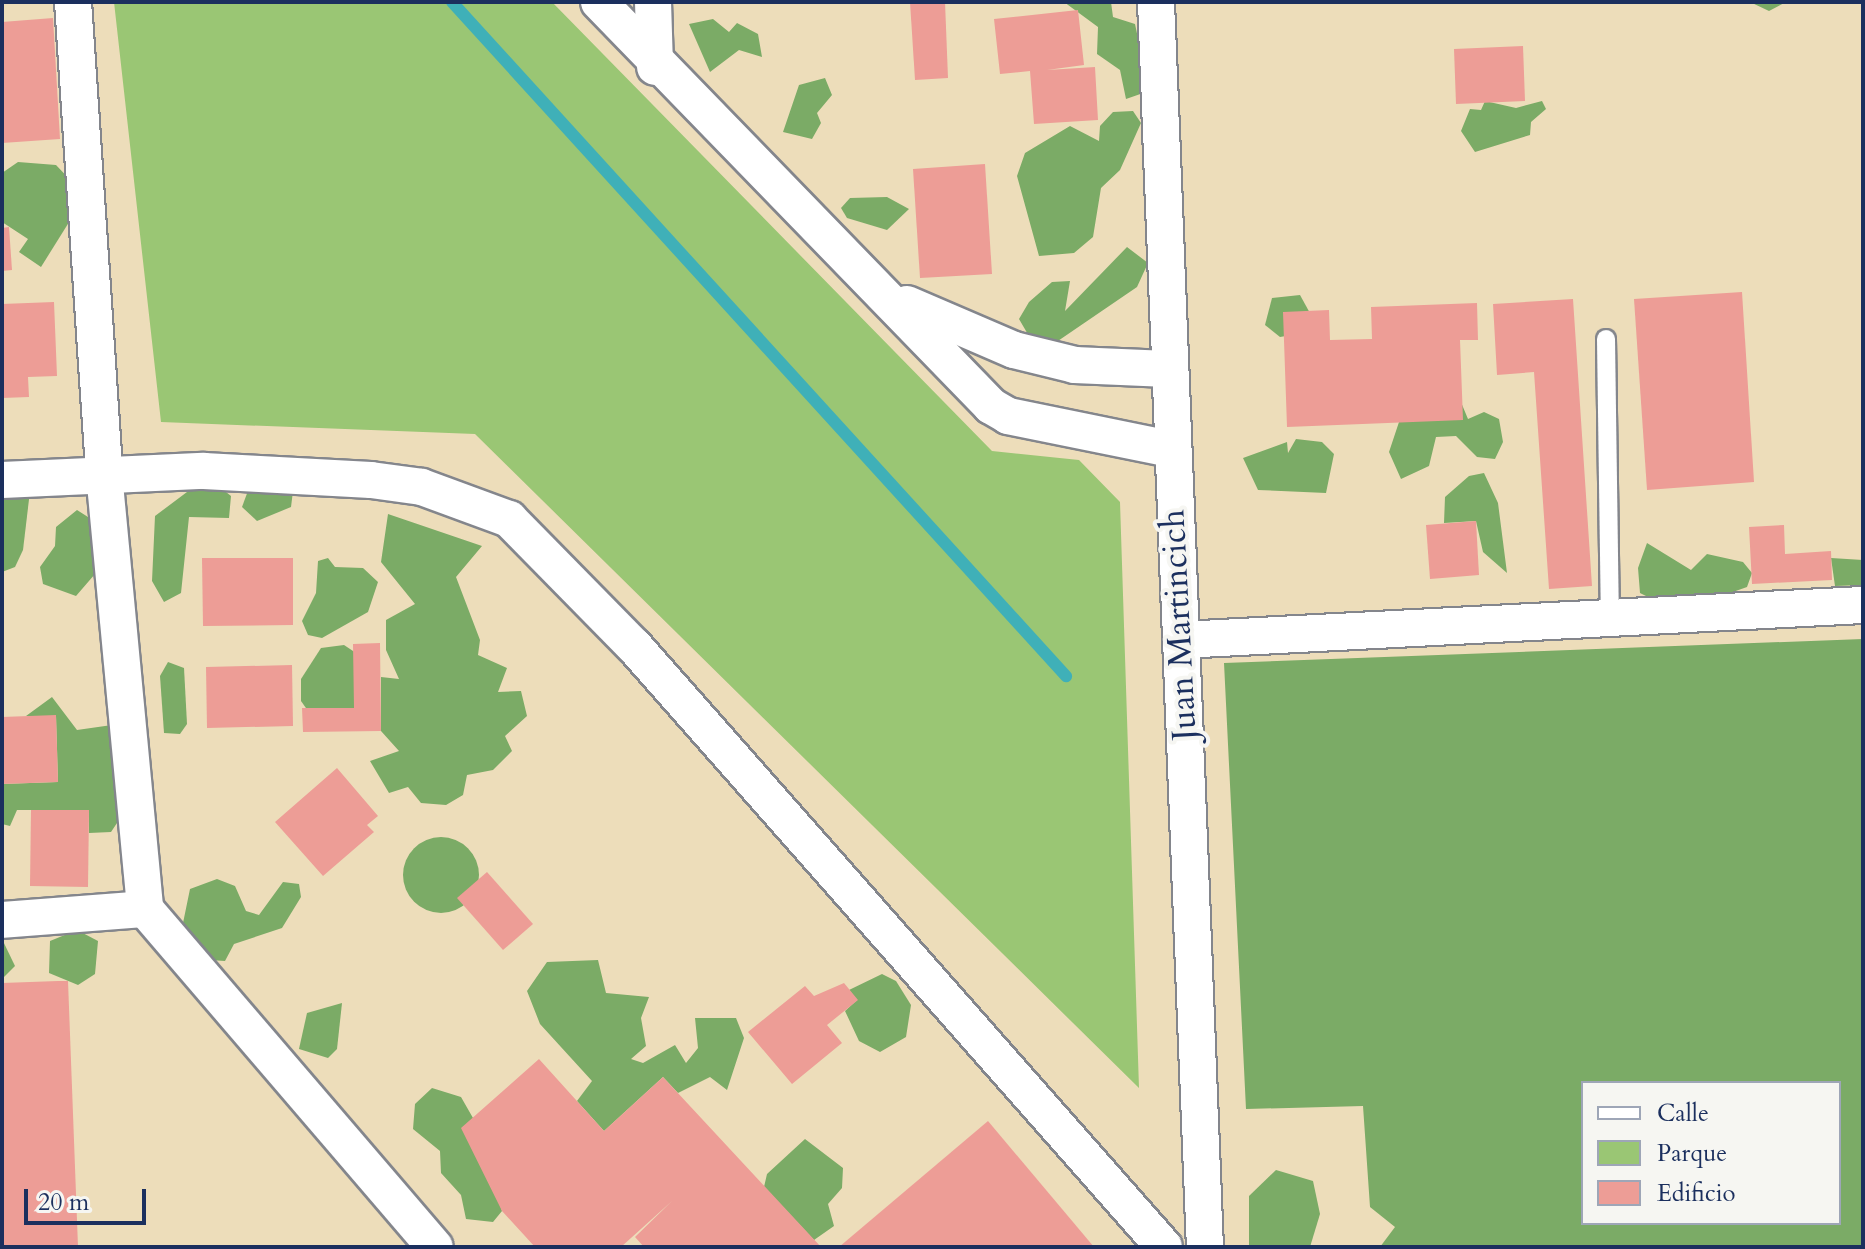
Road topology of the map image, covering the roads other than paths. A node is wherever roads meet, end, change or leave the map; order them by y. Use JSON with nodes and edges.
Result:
{"nodes":[{"id":1,"x":73,"y":2,"type":"edge"},
{"id":2,"x":599,"y":2,"type":"edge"},
{"id":3,"x":653,"y":2,"type":"edge"},
{"id":4,"x":1156,"y":2,"type":"edge"},
{"id":5,"x":655,"y":67,"type":"junction"},
{"id":6,"x":870,"y":283,"type":"junction"},
{"id":7,"x":1606,"y":339,"type":"dead end"},
{"id":8,"x":1167,"y":369,"type":"junction"},
{"id":9,"x":1170,"y":449,"type":"junction"},
{"id":10,"x":104,"y":473,"type":"junction"},
{"id":11,"x":2,"y":480,"type":"edge"},
{"id":12,"x":1863,"y":605,"type":"edge"},
{"id":13,"x":1610,"y":618,"type":"junction"},
{"id":14,"x":1181,"y":640,"type":"junction"},
{"id":15,"x":145,"y":909,"type":"junction"},
{"id":16,"x":2,"y":920,"type":"edge"},
{"id":17,"x":435,"y":1247,"type":"edge"},
{"id":18,"x":1164,"y":1247,"type":"edge"},
{"id":19,"x":1205,"y":1247,"type":"edge"}],
"edges":[{"from":1,"to":10,"type":"street"},
{"from":2,"to":5,"type":"street"},
{"from":3,"to":5,"type":"street"},
{"from":4,"to":8,"type":"street","name":"Juan Martincich"},
{"from":5,"to":6,"type":"street"},
{"from":6,"to":8,"type":"street"},
{"from":6,"to":9,"type":"street"},
{"from":7,"to":13,"type":"lane"},
{"from":8,"to":9,"type":"street","name":"Juan Martincich"},
{"from":9,"to":14,"type":"street","name":"Juan Martincich"},
{"from":10,"to":11,"type":"street"},
{"from":10,"to":15,"type":"street"},
{"from":10,"to":18,"type":"street"},
{"from":12,"to":13,"type":"street"},
{"from":13,"to":14,"type":"street"},
{"from":14,"to":19,"type":"street","name":"Juan Martincich"},
{"from":15,"to":16,"type":"street"},
{"from":15,"to":17,"type":"street"}]}
